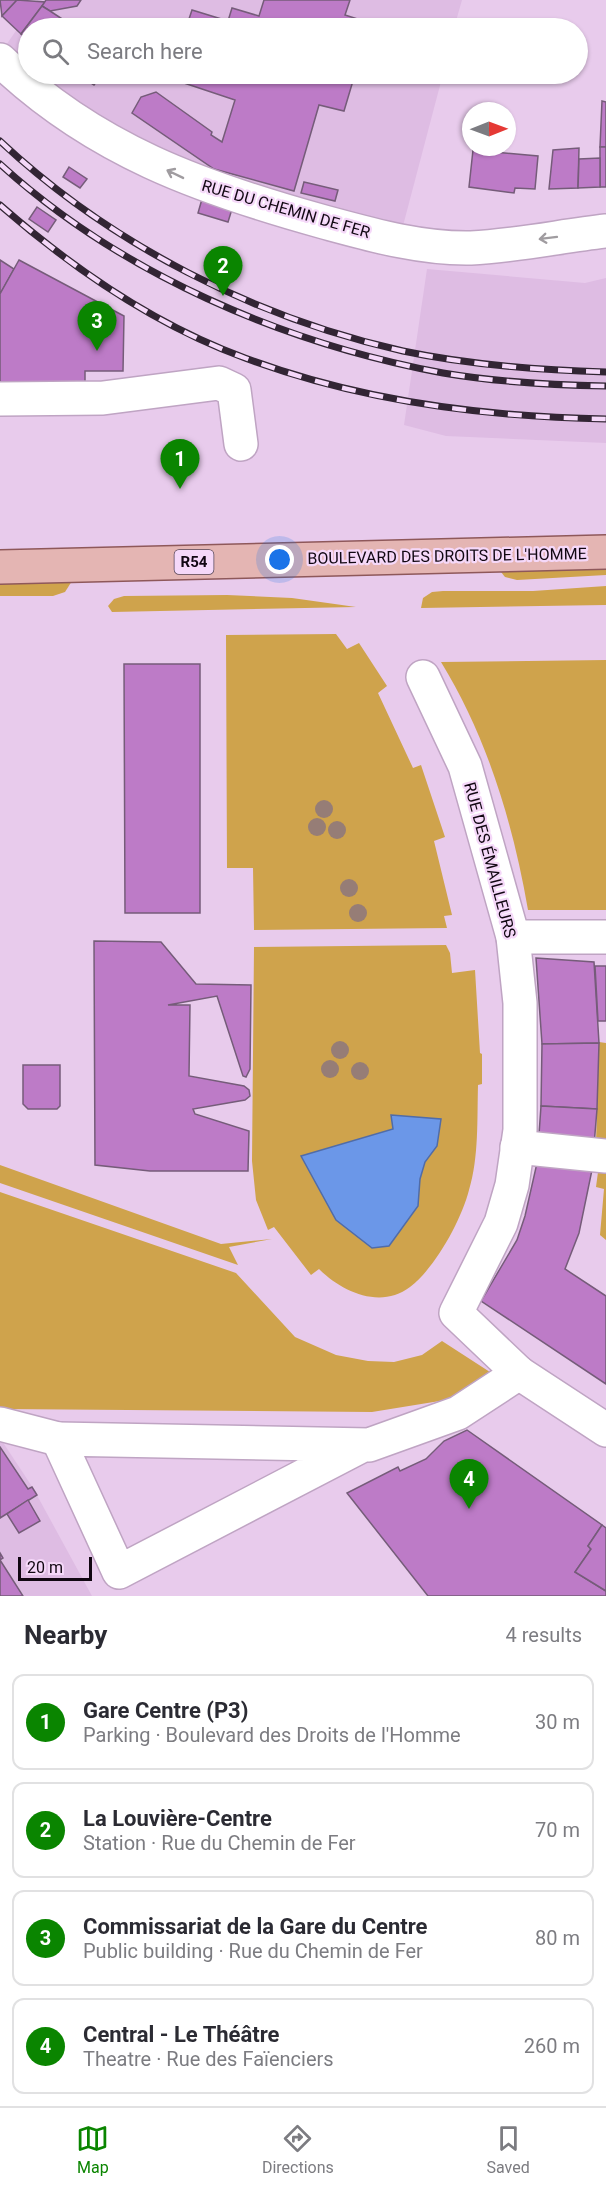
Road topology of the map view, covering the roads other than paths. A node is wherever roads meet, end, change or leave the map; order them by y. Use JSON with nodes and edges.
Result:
{"nodes":[{"id":1,"x":0,"y":60,"type":"edge"},
{"id":2,"x":18,"y":75,"type":"edge"},
{"id":3,"x":28,"y":84,"type":"edge"},
{"id":4,"x":606,"y":231,"type":"edge"},
{"id":5,"x":0,"y":399,"type":"edge"},
{"id":6,"x":241,"y":444,"type":"dead end"},
{"id":7,"x":606,"y":552,"type":"edge"},
{"id":8,"x":0,"y":567,"type":"edge"},
{"id":9,"x":423,"y":676,"type":"dead end"},
{"id":10,"x":513,"y":937,"type":"junction"},
{"id":11,"x":606,"y":937,"type":"edge"},
{"id":12,"x":518,"y":1147,"type":"junction"},
{"id":13,"x":606,"y":1156,"type":"edge"},
{"id":14,"x":519,"y":1373,"type":"junction"},
{"id":15,"x":0,"y":1424,"type":"edge"},
{"id":16,"x":606,"y":1430,"type":"edge"},
{"id":17,"x":58,"y":1439,"type":"junction"},
{"id":18,"x":361,"y":1446,"type":"junction"}],
"edges":[{"from":2,"to":1,"type":"street","name":"RUE DU CHEMIN DE FER","one_way":true},
{"from":4,"to":3,"type":"street","name":"RUE DU CHEMIN DE FER","one_way":true},
{"from":5,"to":6,"type":"street"},
{"from":7,"to":8,"type":"main road","name":"BOULEVARD DES DROITS DE L'HOMME","number":"R54"},
{"from":9,"to":10,"type":"street","name":"RUE DES ÉMAILLEURS"},
{"from":10,"to":11,"type":"street"},
{"from":10,"to":12,"type":"street","name":"RUE DES ÉMAILLEURS"},
{"from":12,"to":13,"type":"street"},
{"from":12,"to":14,"type":"street","name":"RUE DES ÉMAILLEURS"},
{"from":14,"to":16,"type":"street"},
{"from":14,"to":18,"type":"street"},
{"from":15,"to":17,"type":"street"},
{"from":17,"to":18,"type":"street"},
{"from":17,"to":18,"type":"street"}]}
